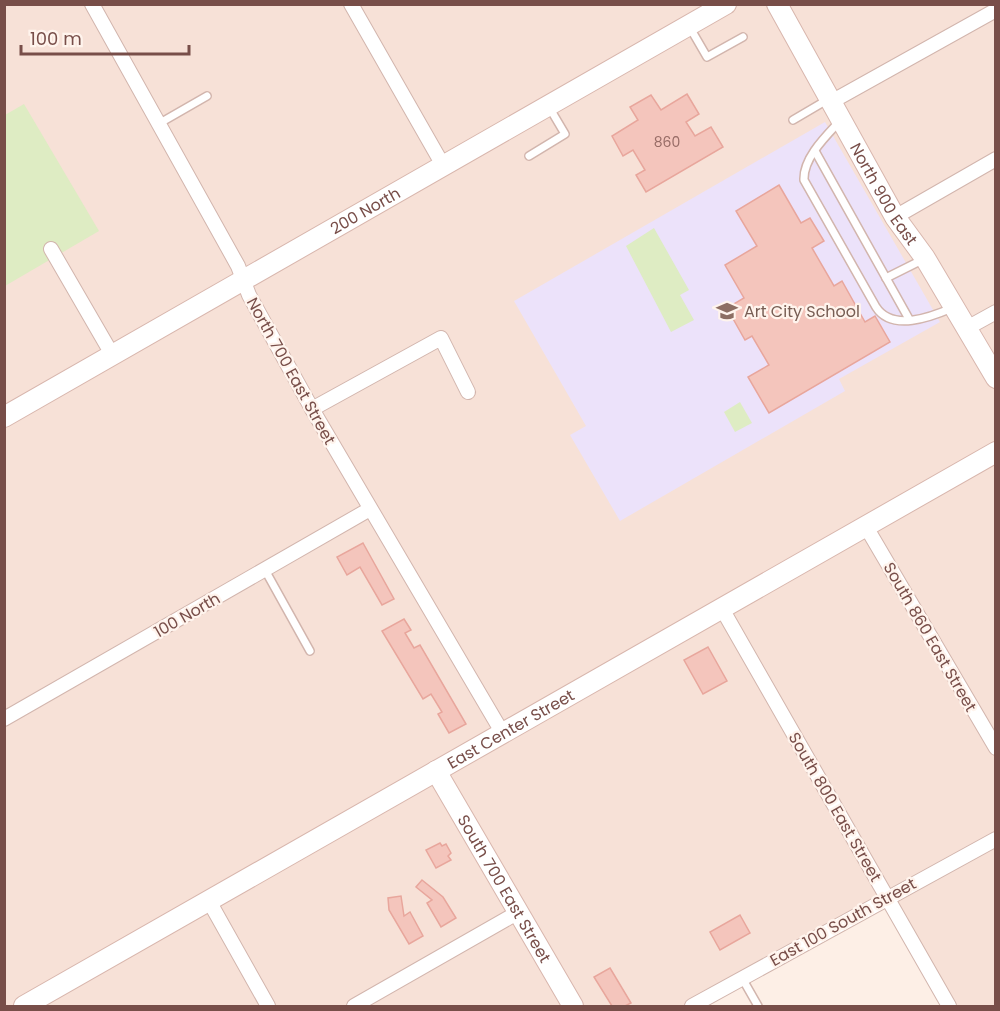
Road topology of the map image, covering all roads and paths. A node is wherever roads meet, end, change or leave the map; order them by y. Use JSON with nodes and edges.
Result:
{"nodes":[{"id":1,"x":92,"y":4,"type":"edge"},
{"id":2,"x":351,"y":4,"type":"edge"},
{"id":3,"x":726,"y":4,"type":"edge"},
{"id":4,"x":777,"y":4,"type":"edge"},
{"id":5,"x":996,"y":10,"type":"edge"},
{"id":6,"x":688,"y":26,"type":"junction"},
{"id":7,"x":743,"y":37,"type":"dead end"},
{"id":8,"x":207,"y":96,"type":"dead end"},
{"id":9,"x":830,"y":101,"type":"junction"},
{"id":10,"x":549,"y":107,"type":"junction"},
{"id":11,"x":793,"y":120,"type":"dead end"},
{"id":12,"x":840,"y":121,"type":"junction"},
{"id":13,"x":160,"y":123,"type":"junction"},
{"id":14,"x":815,"y":151,"type":"junction"},
{"id":15,"x":529,"y":156,"type":"dead end"},
{"id":16,"x":996,"y":159,"type":"edge"},
{"id":17,"x":444,"y":167,"type":"junction"},
{"id":18,"x":895,"y":217,"type":"junction"},
{"id":19,"x":51,"y":249,"type":"dead end"},
{"id":20,"x":925,"y":258,"type":"junction"},
{"id":21,"x":886,"y":278,"type":"junction"},
{"id":22,"x":243,"y":280,"type":"junction"},
{"id":23,"x":954,"y":307,"type":"junction"},
{"id":24,"x":996,"y":312,"type":"edge"},
{"id":25,"x":909,"y":319,"type":"junction"},
{"id":26,"x":967,"y":328,"type":"junction"},
{"id":27,"x":113,"y":356,"type":"junction"},
{"id":28,"x":996,"y":378,"type":"edge"},
{"id":29,"x":468,"y":392,"type":"dead end"},
{"id":30,"x":312,"y":409,"type":"junction"},
{"id":31,"x":4,"y":417,"type":"edge"},
{"id":32,"x":996,"y":452,"type":"edge"},
{"id":33,"x":370,"y":509,"type":"junction"},
{"id":34,"x":866,"y":525,"type":"junction"},
{"id":35,"x":265,"y":570,"type":"junction"},
{"id":36,"x":721,"y":607,"type":"junction"},
{"id":37,"x":309,"y":651,"type":"dead end"},
{"id":38,"x":4,"y":719,"type":"edge"},
{"id":39,"x":502,"y":732,"type":"junction"},
{"id":40,"x":996,"y":748,"type":"edge"},
{"id":41,"x":436,"y":771,"type":"junction"},
{"id":42,"x":996,"y":839,"type":"edge"},
{"id":43,"x":887,"y":897,"type":"junction"},
{"id":44,"x":209,"y":901,"type":"junction"},
{"id":45,"x":517,"y":913,"type":"junction"},
{"id":46,"x":742,"y":978,"type":"junction"},
{"id":47,"x":24,"y":1006,"type":"edge"},
{"id":48,"x":268,"y":1006,"type":"edge"},
{"id":49,"x":354,"y":1006,"type":"edge"},
{"id":50,"x":573,"y":1006,"type":"edge"},
{"id":51,"x":692,"y":1006,"type":"edge"},
{"id":52,"x":758,"y":1006,"type":"edge"},
{"id":53,"x":949,"y":1006,"type":"edge"}],
"edges":[{"from":1,"to":13,"type":"street","name":"North 700 East Street"},
{"from":2,"to":17,"type":"street"},
{"from":3,"to":6,"type":"street","name":"200 North"},
{"from":4,"to":9,"type":"street","name":"North 900 East"},
{"from":5,"to":9,"type":"street"},
{"from":6,"to":7,"type":"lane"},
{"from":6,"to":10,"type":"street","name":"200 North"},
{"from":8,"to":13,"type":"lane"},
{"from":9,"to":11,"type":"lane"},
{"from":9,"to":12,"type":"street","name":"North 900 East"},
{"from":10,"to":15,"type":"lane"},
{"from":10,"to":17,"type":"street","name":"200 North"},
{"from":12,"to":14,"type":"lane"},
{"from":12,"to":18,"type":"street","name":"North 900 East"},
{"from":13,"to":22,"type":"street","name":"North 700 East Street"},
{"from":14,"to":21,"type":"lane"},
{"from":14,"to":25,"type":"lane"},
{"from":16,"to":18,"type":"street"},
{"from":17,"to":22,"type":"street","name":"200 North"},
{"from":18,"to":20,"type":"street","name":"North 900 East"},
{"from":19,"to":27,"type":"street"},
{"from":20,"to":21,"type":"lane"},
{"from":20,"to":23,"type":"street","name":"North 900 East"},
{"from":21,"to":25,"type":"lane"},
{"from":22,"to":27,"type":"street","name":"200 North"},
{"from":22,"to":30,"type":"street","name":"North 700 East Street"},
{"from":23,"to":25,"type":"lane"},
{"from":23,"to":26,"type":"street","name":"North 900 East"},
{"from":24,"to":26,"type":"street"},
{"from":26,"to":28,"type":"street","name":"North 900 East"},
{"from":27,"to":31,"type":"street","name":"200 North"},
{"from":29,"to":30,"type":"street"},
{"from":30,"to":33,"type":"street","name":"North 700 East Street"},
{"from":32,"to":34,"type":"street","name":"East Center Street"},
{"from":33,"to":35,"type":"street","name":"100 North"},
{"from":33,"to":39,"type":"street","name":"North 700 East Street"},
{"from":34,"to":36,"type":"street","name":"East Center Street"},
{"from":34,"to":40,"type":"street","name":"South 860 East Street"},
{"from":35,"to":37,"type":"lane"},
{"from":35,"to":38,"type":"street","name":"100 North"},
{"from":36,"to":39,"type":"street","name":"East Center Street"},
{"from":36,"to":43,"type":"street","name":"South 800 East Street"},
{"from":39,"to":41,"type":"street","name":"East Center Street"},
{"from":41,"to":44,"type":"street","name":"East Center Street"},
{"from":41,"to":45,"type":"street","name":"South 700 East Street"},
{"from":42,"to":43,"type":"street","name":"East 100 South Street"},
{"from":43,"to":46,"type":"street","name":"East 100 South Street"},
{"from":43,"to":53,"type":"street","name":"South 800 East Street"},
{"from":44,"to":47,"type":"street","name":"East Center Street"},
{"from":44,"to":48,"type":"street"},
{"from":45,"to":49,"type":"street"},
{"from":45,"to":50,"type":"street","name":"South 700 East Street"},
{"from":46,"to":51,"type":"street","name":"East 100 South Street"},
{"from":46,"to":52,"type":"lane"}]}
